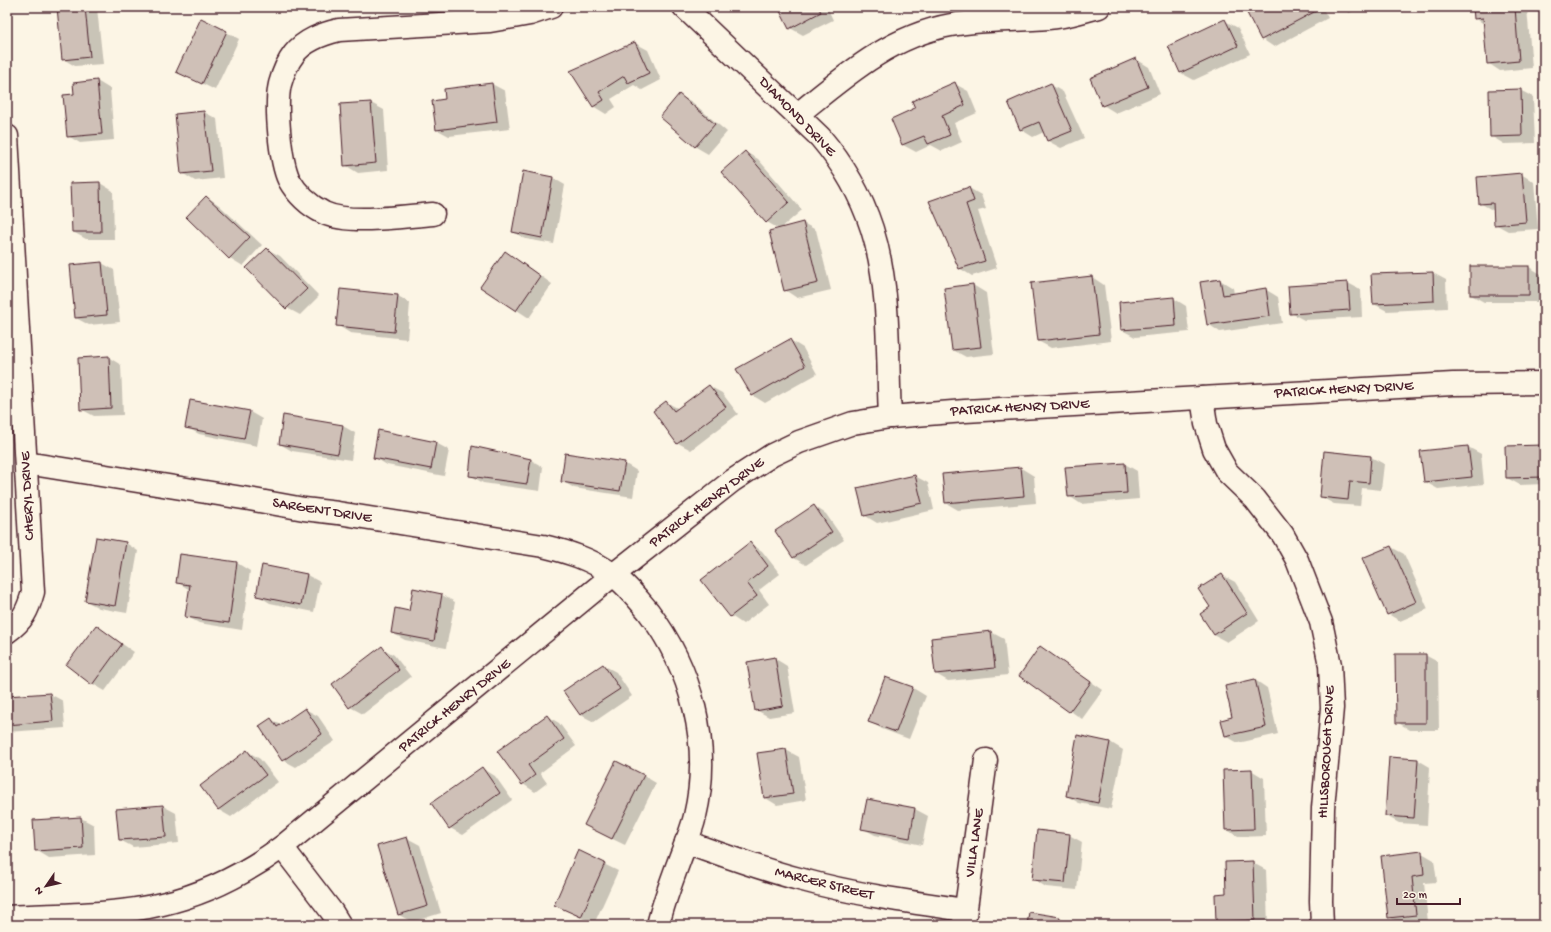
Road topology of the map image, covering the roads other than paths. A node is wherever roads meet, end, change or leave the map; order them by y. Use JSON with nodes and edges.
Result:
{"nodes":[{"id":1,"x":552,"y":7,"type":"edge"},
{"id":2,"x":684,"y":7,"type":"edge"},
{"id":3,"x":1099,"y":7,"type":"edge"},
{"id":4,"x":798,"y":114,"type":"junction"},
{"id":5,"x":7,"y":136,"type":"edge"},
{"id":6,"x":433,"y":214,"type":"dead end"},
{"id":7,"x":13,"y":370,"type":"edge"},
{"id":8,"x":1544,"y":383,"type":"edge"},
{"id":9,"x":1202,"y":398,"type":"junction"},
{"id":10,"x":890,"y":417,"type":"junction"},
{"id":11,"x":26,"y":463,"type":"junction"},
{"id":12,"x":613,"y":575,"type":"junction"},
{"id":13,"x":7,"y":632,"type":"edge"},
{"id":14,"x":986,"y":760,"type":"dead end"},
{"id":15,"x":686,"y":842,"type":"junction"},
{"id":16,"x":282,"y":847,"type":"junction"},
{"id":17,"x":7,"y":917,"type":"edge"},
{"id":18,"x":964,"y":917,"type":"edge"},
{"id":19,"x":44,"y":920,"type":"edge"},
{"id":20,"x":340,"y":925,"type":"edge"},
{"id":21,"x":658,"y":925,"type":"edge"},
{"id":22,"x":1322,"y":925,"type":"edge"}],
"edges":[{"from":1,"to":6,"type":"street"},
{"from":2,"to":4,"type":"street","name":"DIAMOND DRIVE"},
{"from":3,"to":4,"type":"street"},
{"from":4,"to":10,"type":"street","name":"DIAMOND DRIVE"},
{"from":5,"to":7,"type":"street","name":"CHERYL DRIVE"},
{"from":7,"to":11,"type":"street","name":"CHERYL DRIVE"},
{"from":8,"to":9,"type":"street","name":"PATRICK HENRY DRIVE"},
{"from":9,"to":10,"type":"street","name":"PATRICK HENRY DRIVE"},
{"from":9,"to":22,"type":"street","name":"HILLSBOROUGH DRIVE"},
{"from":10,"to":12,"type":"street","name":"PATRICK HENRY DRIVE"},
{"from":11,"to":12,"type":"street","name":"SARGENT DRIVE"},
{"from":11,"to":13,"type":"street","name":"CHERYL DRIVE"},
{"from":12,"to":15,"type":"street","name":"SARGENT DRIVE"},
{"from":12,"to":16,"type":"street","name":"PATRICK HENRY DRIVE"},
{"from":14,"to":18,"type":"street","name":"VILLA LANE"},
{"from":15,"to":18,"type":"street","name":"MARCER STREET"},
{"from":15,"to":21,"type":"street","name":"SARGENT DRIVE"},
{"from":16,"to":19,"type":"street","name":"PATRICK HENRY DRIVE"},
{"from":16,"to":20,"type":"street"},
{"from":17,"to":19,"type":"street","name":"PATRICK HENRY DRIVE"}]}
